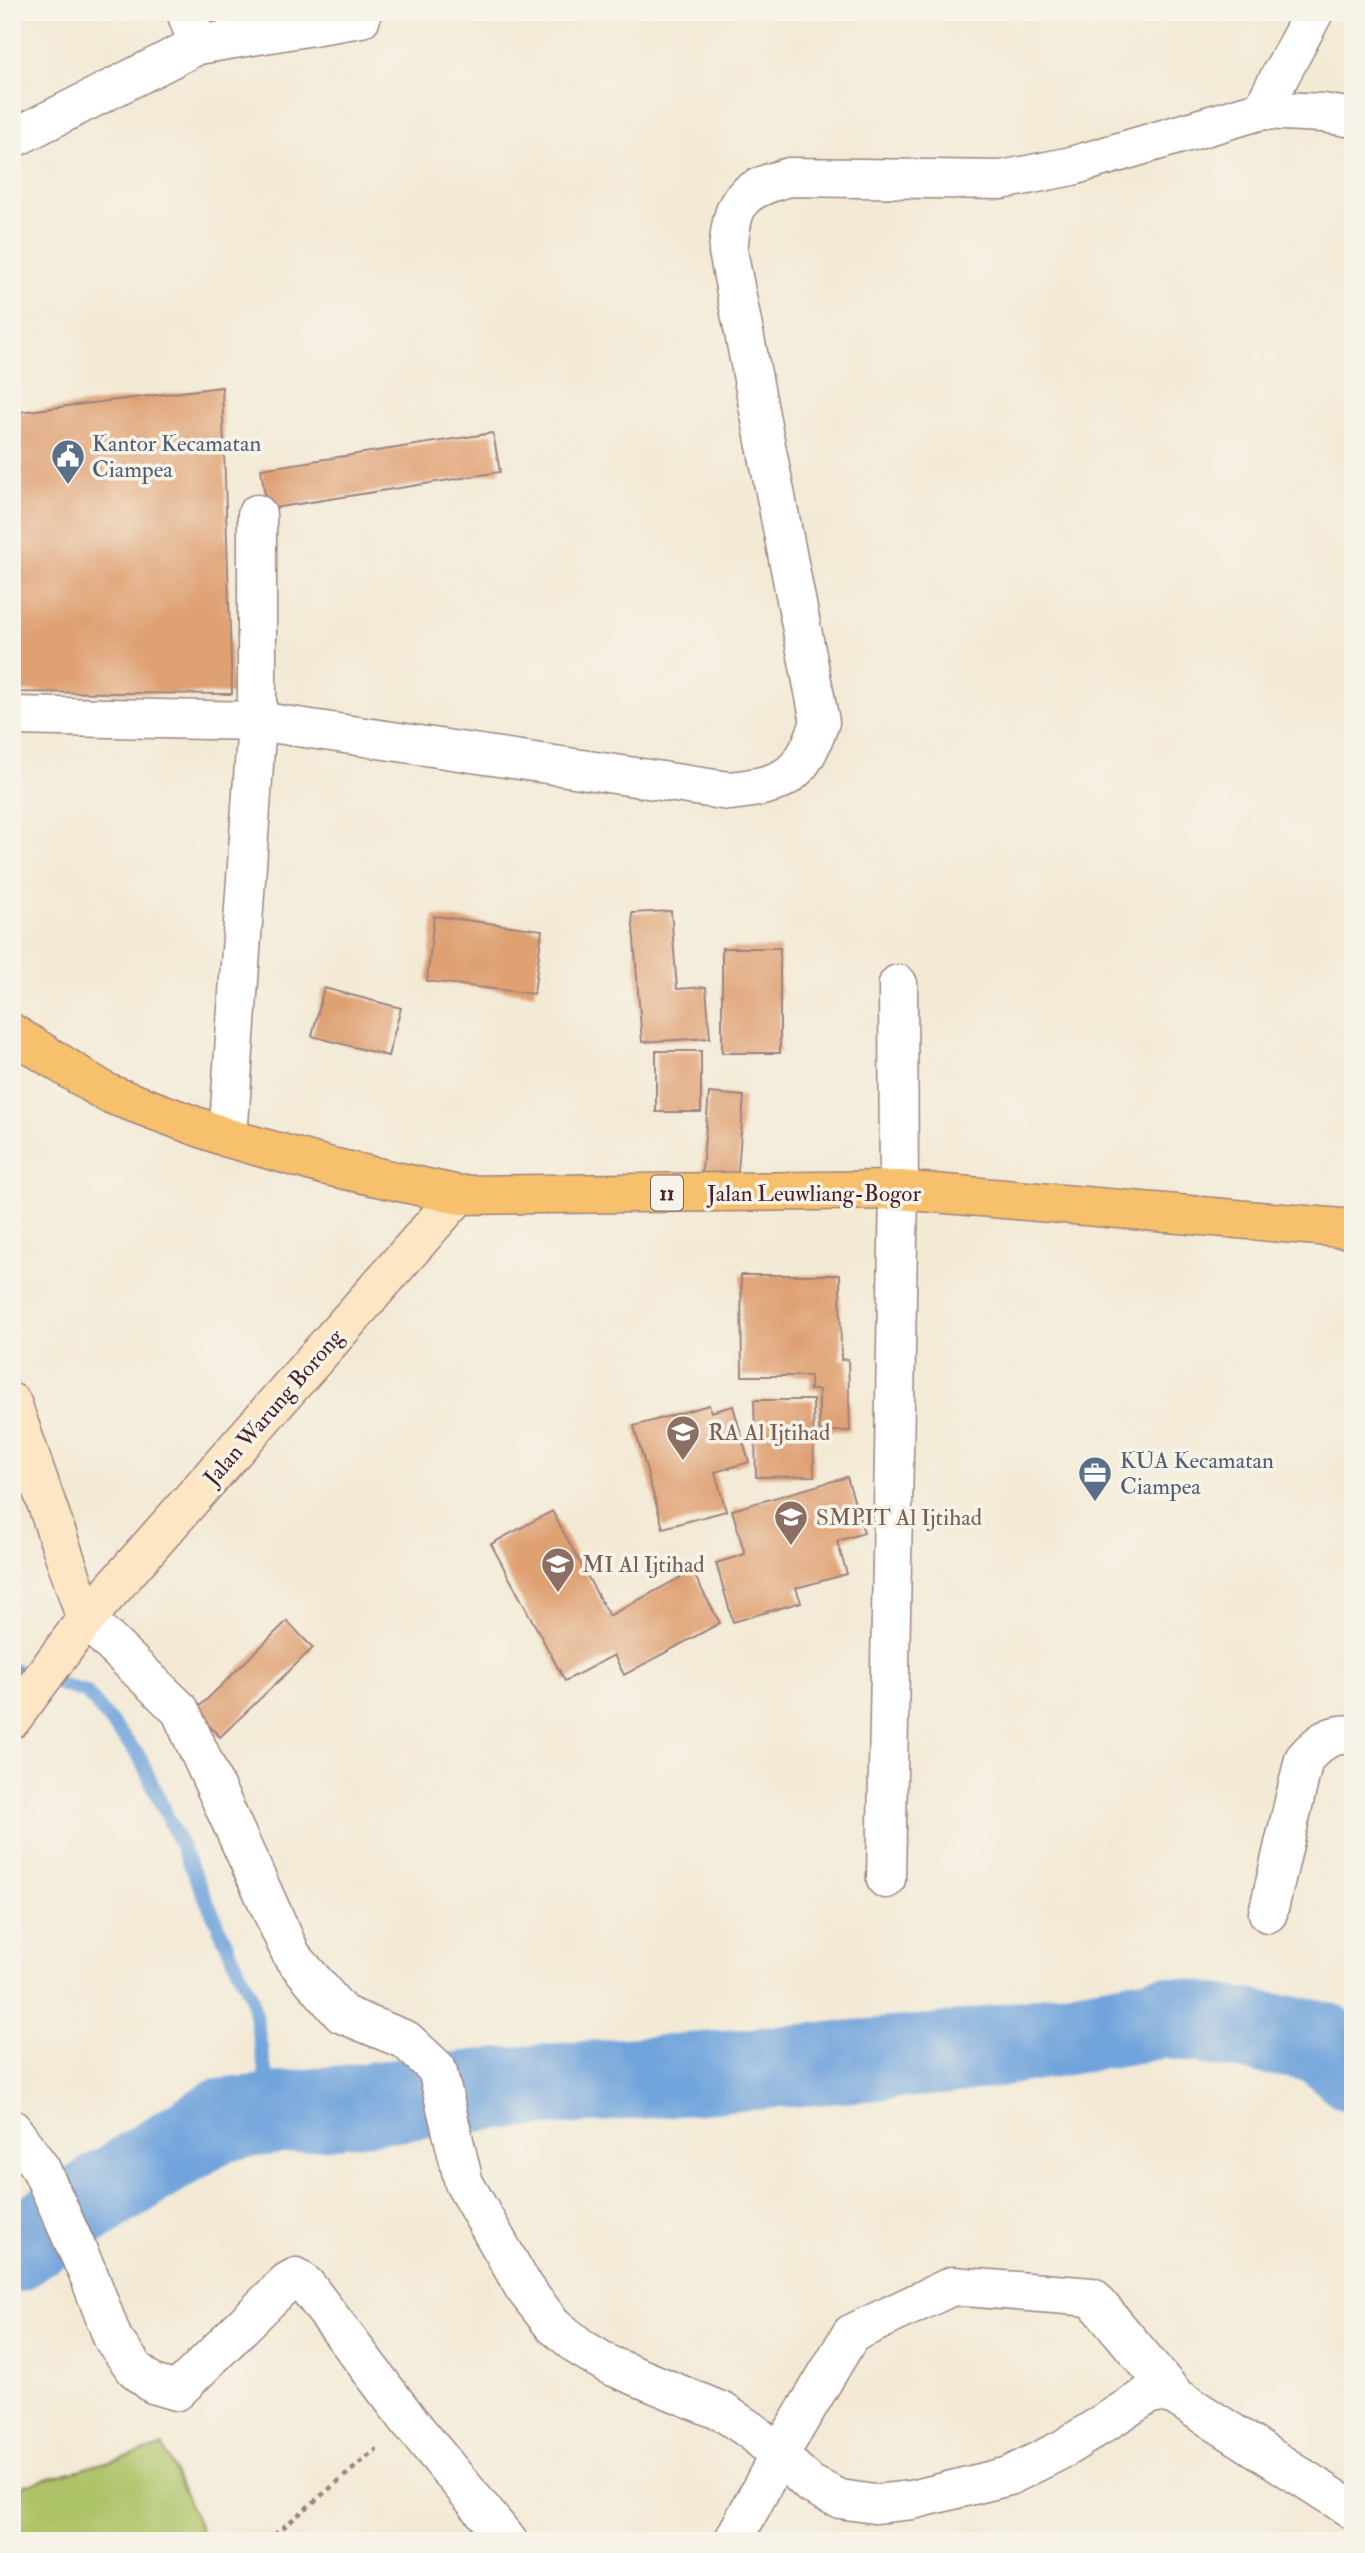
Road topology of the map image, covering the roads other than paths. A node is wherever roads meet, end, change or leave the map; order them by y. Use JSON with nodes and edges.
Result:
{"nodes":[{"id":1,"x":1314,"y":12,"type":"edge"},
{"id":2,"x":360,"y":18,"type":"dead end"},
{"id":3,"x":192,"y":29,"type":"edge"},
{"id":4,"x":1262,"y":110,"type":"junction"},
{"id":5,"x":1353,"y":118,"type":"edge"},
{"id":6,"x":12,"y":139,"type":"edge"},
{"id":7,"x":257,"y":514,"type":"dead end"},
{"id":8,"x":12,"y":716,"type":"edge"},
{"id":9,"x":257,"y":721,"type":"junction"},
{"id":10,"x":898,"y":984,"type":"dead end"},
{"id":11,"x":12,"y":1033,"type":"edge"},
{"id":12,"x":228,"y":1138,"type":"junction"},
{"id":13,"x":900,"y":1190,"type":"junction"},
{"id":14,"x":459,"y":1195,"type":"junction"},
{"id":15,"x":1353,"y":1229,"type":"edge"},
{"id":16,"x":12,"y":1403,"type":"edge"},
{"id":17,"x":86,"y":1619,"type":"junction"},
{"id":18,"x":16,"y":1713,"type":"edge"},
{"id":19,"x":1353,"y":1735,"type":"edge"},
{"id":20,"x":886,"y":1879,"type":"dead end"},
{"id":21,"x":1268,"y":1913,"type":"dead end"},
{"id":22,"x":12,"y":2129,"type":"edge"},
{"id":23,"x":1175,"y":2396,"type":"junction"},
{"id":24,"x":779,"y":2455,"type":"junction"},
{"id":25,"x":1353,"y":2510,"type":"edge"},
{"id":26,"x":508,"y":2541,"type":"edge"},
{"id":27,"x":733,"y":2541,"type":"edge"}],
"edges":[{"from":1,"to":4,"type":"street"},
{"from":2,"to":3,"type":"street"},
{"from":3,"to":6,"type":"street"},
{"from":4,"to":5,"type":"street"},
{"from":4,"to":9,"type":"street"},
{"from":7,"to":9,"type":"street"},
{"from":8,"to":9,"type":"street"},
{"from":9,"to":12,"type":"street"},
{"from":10,"to":13,"type":"street"},
{"from":11,"to":12,"type":"highway","name":"Jalan Leuwliang-Bogor","number":"11"},
{"from":12,"to":14,"type":"highway","name":"Jalan Leuwliang-Bogor","number":"11"},
{"from":13,"to":14,"type":"highway","name":"Jalan Leuwliang-Bogor","number":"11"},
{"from":13,"to":15,"type":"highway","name":"Jalan Leuwliang-Bogor","number":"11"},
{"from":13,"to":20,"type":"street"},
{"from":14,"to":17,"type":"main road","name":"Jalan Warung Borong"},
{"from":16,"to":17,"type":"main road"},
{"from":17,"to":18,"type":"main road","name":"Jalan Warung Borong"},
{"from":17,"to":24,"type":"street"},
{"from":19,"to":21,"type":"street"},
{"from":22,"to":26,"type":"street"},
{"from":23,"to":24,"type":"street"},
{"from":23,"to":24,"type":"street"},
{"from":23,"to":25,"type":"street"},
{"from":24,"to":27,"type":"street"}]}
